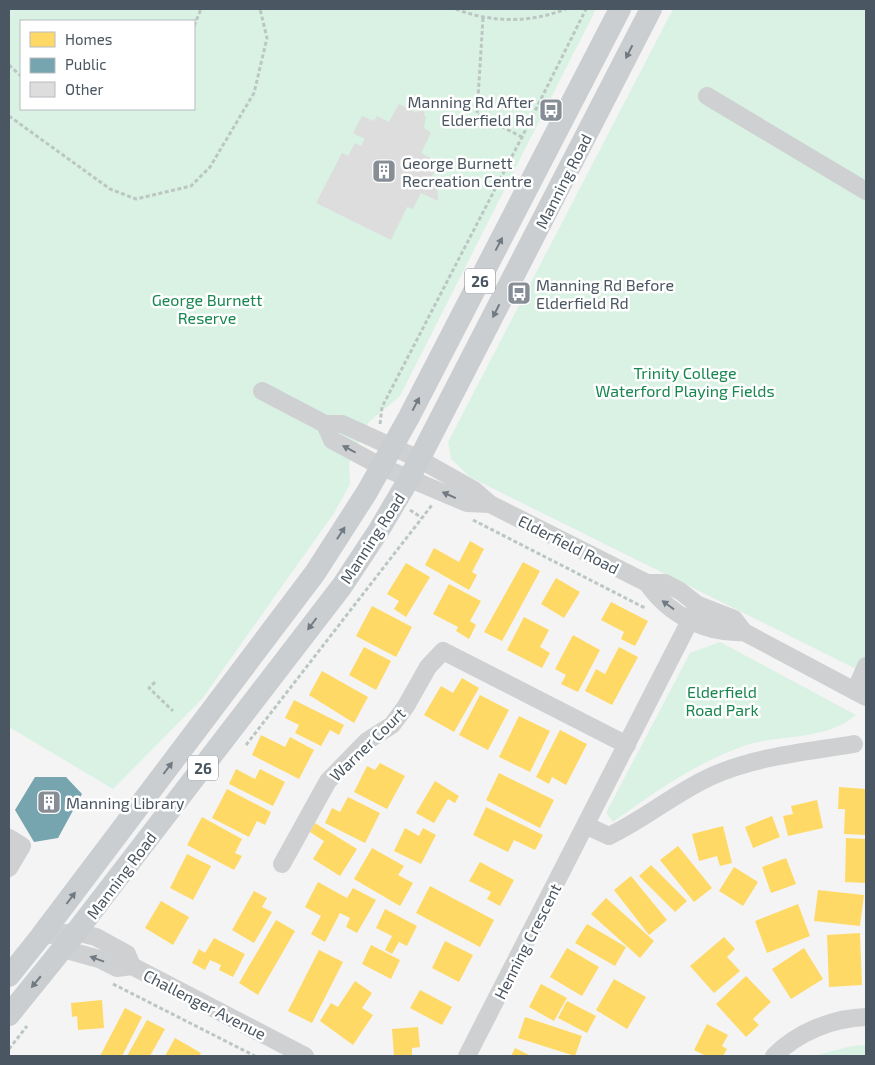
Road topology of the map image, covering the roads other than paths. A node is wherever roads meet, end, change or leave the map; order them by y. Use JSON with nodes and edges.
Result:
{"nodes":[{"id":1,"x":620,"y":9,"type":"edge"},
{"id":2,"x":651,"y":9,"type":"edge"},
{"id":3,"x":707,"y":96,"type":"dead end"},
{"id":4,"x":866,"y":191,"type":"edge"},
{"id":5,"x":262,"y":391,"type":"dead end"},
{"id":6,"x":325,"y":424,"type":"junction"},
{"id":7,"x":393,"y":447,"type":"junction"},
{"id":8,"x":419,"y":459,"type":"junction"},
{"id":9,"x":382,"y":467,"type":"junction"},
{"id":10,"x":409,"y":479,"type":"junction"},
{"id":11,"x":490,"y":504,"type":"junction"},
{"id":12,"x":647,"y":583,"type":"junction"},
{"id":13,"x":698,"y":605,"type":"junction"},
{"id":14,"x":690,"y":622,"type":"junction"},
{"id":15,"x":744,"y":632,"type":"junction"},
{"id":16,"x":866,"y":666,"type":"edge"},
{"id":17,"x":861,"y":694,"type":"edge"},
{"id":18,"x":854,"y":744,"type":"dead end"},
{"id":19,"x":627,"y":745,"type":"junction"},
{"id":20,"x":586,"y":826,"type":"junction"},
{"id":21,"x":9,"y":838,"type":"edge"},
{"id":22,"x":282,"y":864,"type":"dead end"},
{"id":23,"x":9,"y":868,"type":"edge"},
{"id":24,"x":41,"y":936,"type":"junction"},
{"id":25,"x":70,"y":941,"type":"junction"},
{"id":26,"x":9,"y":976,"type":"edge"},
{"id":27,"x":9,"y":1015,"type":"edge"},
{"id":28,"x":866,"y":1017,"type":"edge"},
{"id":29,"x":305,"y":1056,"type":"edge"},
{"id":30,"x":467,"y":1056,"type":"edge"},
{"id":31,"x":774,"y":1056,"type":"edge"}],
"edges":[{"from":7,"to":1,"type":"main road","name":"Manning Road","number":"26","one_way":true},
{"from":2,"to":8,"type":"main road","name":"Manning Road","number":"26","one_way":true},
{"from":3,"to":4,"type":"street"},
{"from":5,"to":6,"type":"street"},
{"from":6,"to":7,"type":"street","name":"Elderfield Road"},
{"from":9,"to":6,"type":"street","name":"Elderfield Road","one_way":true},
{"from":7,"to":8,"type":"street","name":"Elderfield Road"},
{"from":7,"to":9,"type":"main road","name":"Manning Road","number":"26"},
{"from":8,"to":10,"type":"main road","name":"Manning Road","number":"26"},
{"from":8,"to":11,"type":"street","name":"Elderfield Road"},
{"from":9,"to":10,"type":"street","name":"Elderfield Road"},
{"from":24,"to":9,"type":"main road","name":"Manning Road","number":"26","one_way":true},
{"from":11,"to":10,"type":"street","name":"Elderfield Road","one_way":true},
{"from":10,"to":25,"type":"main road","name":"Manning Road","number":"26","one_way":true},
{"from":11,"to":12,"type":"street","name":"Elderfield Road"},
{"from":12,"to":13,"type":"street","name":"Elderfield Road"},
{"from":14,"to":12,"type":"street","name":"Elderfield Road","one_way":true},
{"from":13,"to":14,"type":"street","name":"Henning Crescent"},
{"from":13,"to":15,"type":"street","name":"Elderfield Road"},
{"from":14,"to":15,"type":"street","name":"Elderfield Road"},
{"from":14,"to":19,"type":"street","name":"Henning Crescent"},
{"from":15,"to":17,"type":"street","name":"Elderfield Road"},
{"from":16,"to":17,"type":"street"},
{"from":18,"to":20,"type":"street"},
{"from":19,"to":20,"type":"street","name":"Henning Crescent"},
{"from":19,"to":22,"type":"street","name":"Warner Court"},
{"from":20,"to":30,"type":"street","name":"Henning Crescent"},
{"from":21,"to":23,"type":"street"},
{"from":24,"to":25,"type":"street","name":"Challenger Avenue"},
{"from":24,"to":26,"type":"main road","name":"Manning Road","number":"26"},
{"from":25,"to":27,"type":"main road","name":"Manning Road","number":"26","one_way":true},
{"from":25,"to":29,"type":"street","name":"Challenger Avenue"},
{"from":28,"to":31,"type":"street"}]}
